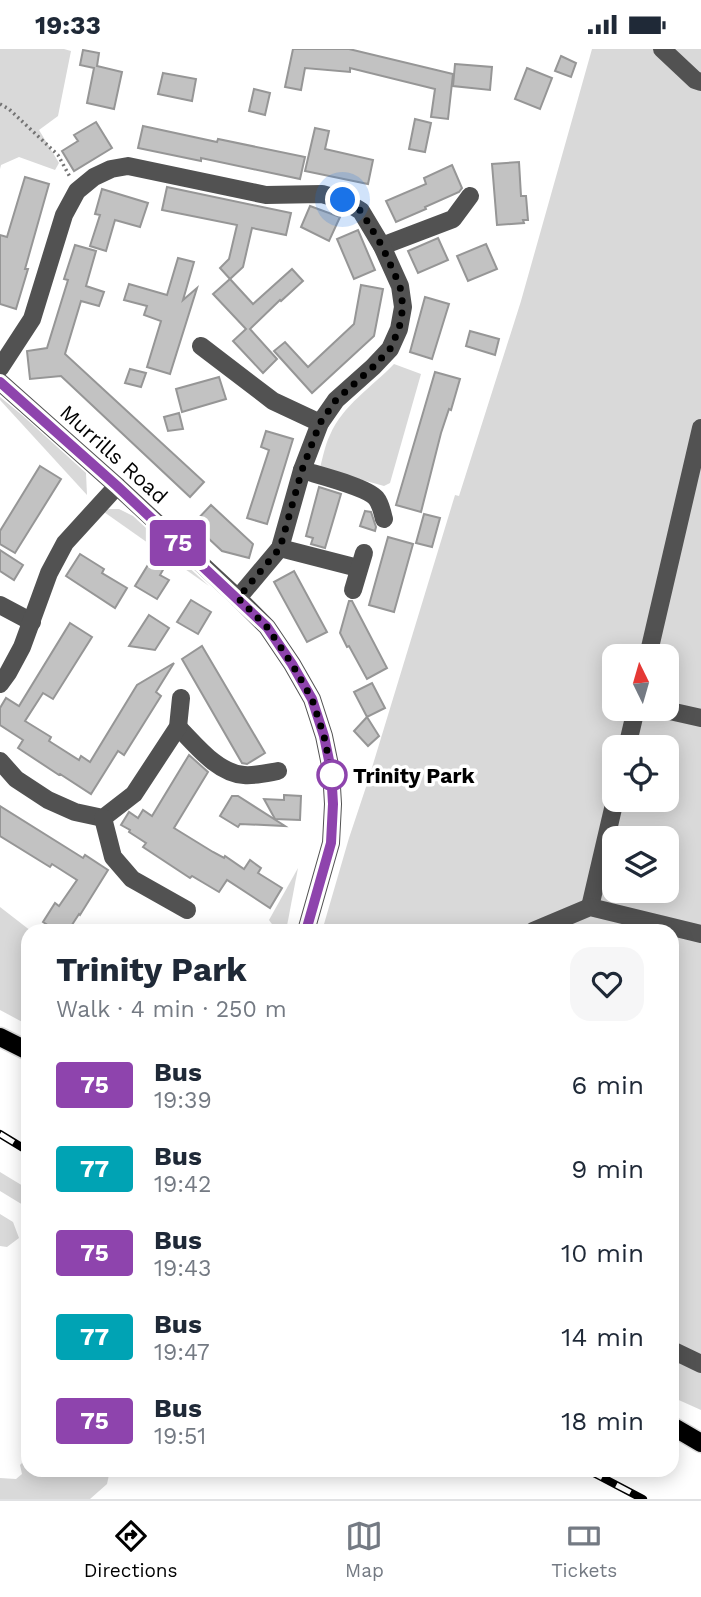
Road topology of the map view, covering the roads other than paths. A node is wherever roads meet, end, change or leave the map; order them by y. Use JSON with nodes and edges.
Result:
{"nodes":[{"id":1,"x":662,"y":49,"type":"edge"},
{"id":2,"x":701,"y":82,"type":"edge"},
{"id":3,"x":470,"y":195,"type":"dead end"},
{"id":4,"x":382,"y":246,"type":"junction"},
{"id":5,"x":201,"y":346,"type":"dead end"},
{"id":6,"x":0,"y":368,"type":"edge"},
{"id":7,"x":0,"y":382,"type":"edge"},
{"id":8,"x":320,"y":423,"type":"junction"},
{"id":9,"x":701,"y":428,"type":"edge"},
{"id":10,"x":302,"y":470,"type":"junction"},
{"id":11,"x":117,"y":486,"type":"junction"},
{"id":12,"x":384,"y":519,"type":"dead end"},
{"id":13,"x":280,"y":548,"type":"junction"},
{"id":14,"x":353,"y":590,"type":"dead end"},
{"id":15,"x":238,"y":598,"type":"junction"},
{"id":16,"x":0,"y":605,"type":"edge"},
{"id":17,"x":32,"y":622,"type":"junction"},
{"id":18,"x":651,"y":644,"type":"edge"},
{"id":19,"x":0,"y":684,"type":"edge"},
{"id":20,"x":181,"y":698,"type":"dead end"},
{"id":21,"x":679,"y":713,"type":"edge"},
{"id":22,"x":701,"y":717,"type":"edge"},
{"id":23,"x":178,"y":727,"type":"junction"},
{"id":24,"x":0,"y":761,"type":"edge"},
{"id":25,"x":278,"y":771,"type":"dead end"},
{"id":26,"x":612,"y":812,"type":"edge"},
{"id":27,"x":103,"y":818,"type":"junction"},
{"id":28,"x":590,"y":907,"type":"junction"},
{"id":29,"x":187,"y":910,"type":"dead end"},
{"id":30,"x":308,"y":924,"type":"edge"},
{"id":31,"x":550,"y":924,"type":"edge"},
{"id":32,"x":657,"y":924,"type":"edge"},
{"id":33,"x":679,"y":929,"type":"edge"},
{"id":34,"x":701,"y":935,"type":"edge"},
{"id":35,"x":0,"y":1037,"type":"edge"},
{"id":36,"x":21,"y":1048,"type":"edge"},
{"id":37,"x":679,"y":1353,"type":"edge"},
{"id":38,"x":701,"y":1364,"type":"edge"},
{"id":39,"x":679,"y":1430,"type":"edge"},
{"id":40,"x":701,"y":1443,"type":"edge"}],
"edges":[{"from":1,"to":2,"type":"street"},
{"from":3,"to":4,"type":"street"},
{"from":4,"to":6,"type":"street"},
{"from":4,"to":8,"type":"street"},
{"from":5,"to":8,"type":"street"},
{"from":7,"to":11,"type":"street","name":"Murrills Road"},
{"from":8,"to":10,"type":"street"},
{"from":9,"to":18,"type":"street"},
{"from":10,"to":12,"type":"street"},
{"from":10,"to":13,"type":"street"},
{"from":11,"to":15,"type":"street","name":"Murrills Road"},
{"from":11,"to":17,"type":"street"},
{"from":13,"to":14,"type":"street"},
{"from":13,"to":15,"type":"street"},
{"from":15,"to":30,"type":"street","name":"Murrills Road"},
{"from":16,"to":17,"type":"street"},
{"from":17,"to":19,"type":"street"},
{"from":20,"to":23,"type":"street"},
{"from":21,"to":22,"type":"street"},
{"from":23,"to":25,"type":"street"},
{"from":23,"to":27,"type":"street"},
{"from":24,"to":27,"type":"street"},
{"from":26,"to":28,"type":"street"},
{"from":27,"to":29,"type":"street"},
{"from":28,"to":31,"type":"street"},
{"from":28,"to":32,"type":"street"},
{"from":33,"to":34,"type":"street"},
{"from":35,"to":36,"type":"main road"},
{"from":37,"to":38,"type":"street"},
{"from":39,"to":40,"type":"main road"}]}
